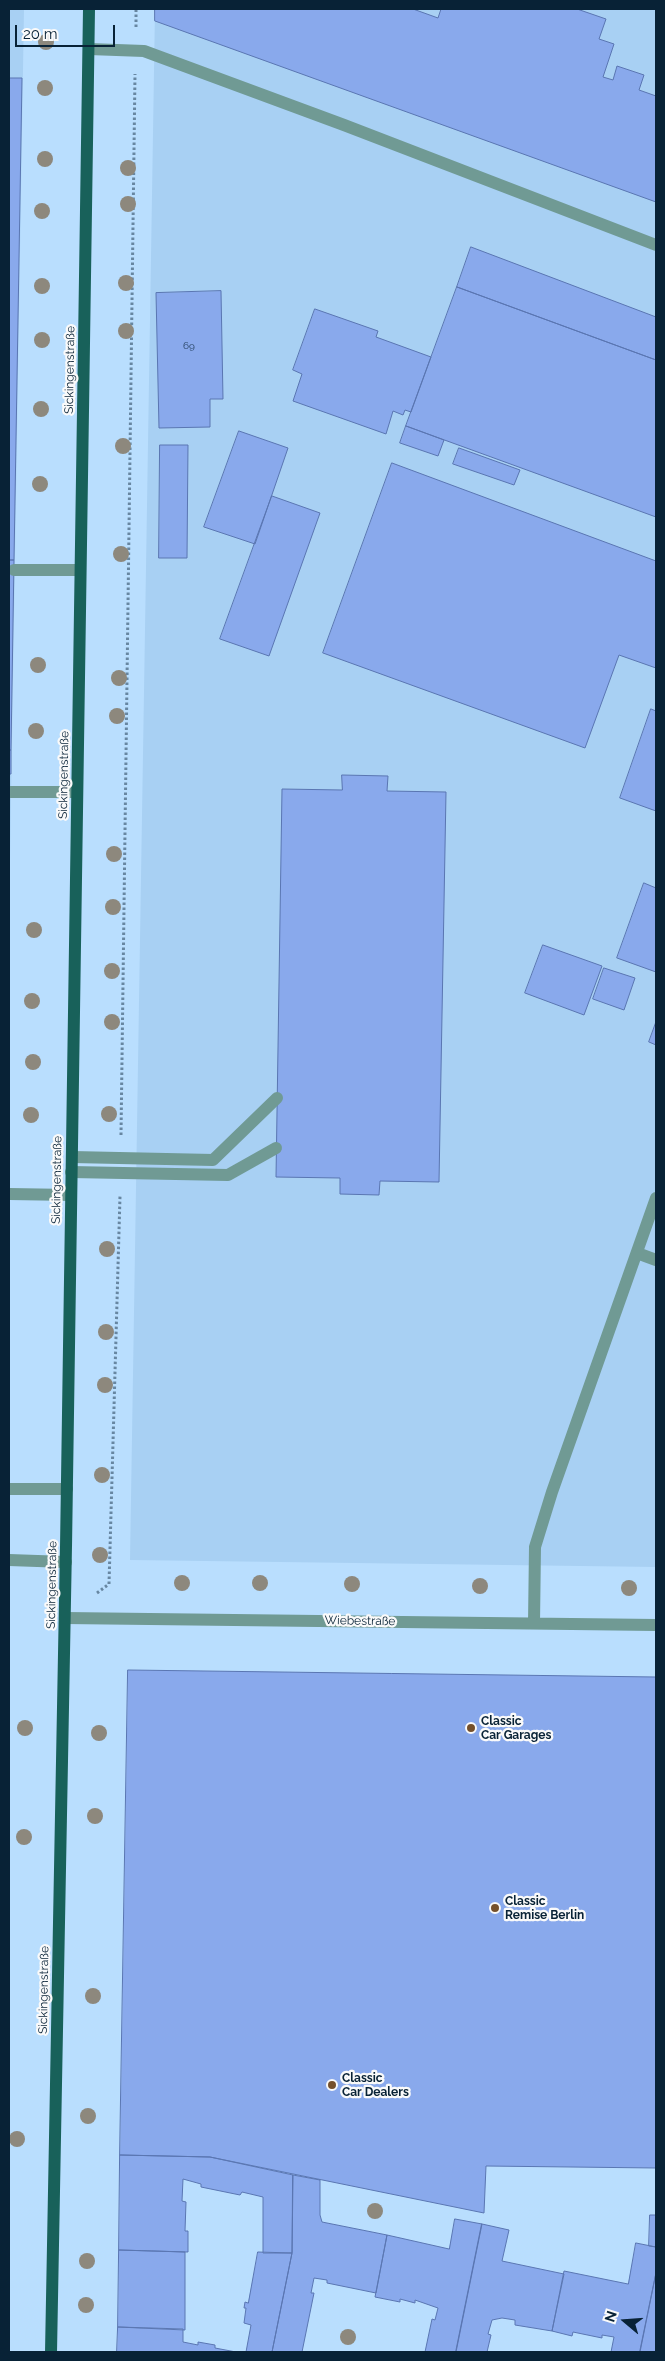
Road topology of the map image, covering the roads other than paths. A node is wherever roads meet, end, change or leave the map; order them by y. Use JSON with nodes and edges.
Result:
{"nodes":[{"id":1,"x":89,"y":9,"type":"edge"},
{"id":2,"x":89,"y":49,"type":"junction"},
{"id":3,"x":656,"y":245,"type":"edge"},
{"id":4,"x":14,"y":570,"type":"dead end"},
{"id":5,"x":80,"y":570,"type":"junction"},
{"id":6,"x":9,"y":792,"type":"edge"},
{"id":7,"x":77,"y":792,"type":"junction"},
{"id":8,"x":277,"y":1098,"type":"dead end"},
{"id":9,"x":276,"y":1148,"type":"dead end"},
{"id":10,"x":72,"y":1157,"type":"junction"},
{"id":11,"x":71,"y":1172,"type":"junction"},
{"id":12,"x":9,"y":1194,"type":"edge"},
{"id":13,"x":71,"y":1196,"type":"junction"},
{"id":14,"x":656,"y":1198,"type":"edge"},
{"id":15,"x":637,"y":1253,"type":"junction"},
{"id":16,"x":656,"y":1260,"type":"edge"},
{"id":17,"x":9,"y":1489,"type":"edge"},
{"id":18,"x":67,"y":1489,"type":"junction"},
{"id":19,"x":9,"y":1560,"type":"edge"},
{"id":20,"x":66,"y":1562,"type":"junction"},
{"id":21,"x":65,"y":1618,"type":"junction"},
{"id":22,"x":534,"y":1623,"type":"junction"},
{"id":23,"x":656,"y":1625,"type":"edge"},
{"id":24,"x":51,"y":2352,"type":"edge"}],
"edges":[{"from":1,"to":2,"type":"main road","name":"Sickingenstraße"},
{"from":2,"to":3,"type":"street"},
{"from":2,"to":5,"type":"main road","name":"Sickingenstraße"},
{"from":4,"to":5,"type":"street"},
{"from":5,"to":7,"type":"main road","name":"Sickingenstraße"},
{"from":6,"to":7,"type":"street"},
{"from":7,"to":10,"type":"main road","name":"Sickingenstraße"},
{"from":8,"to":10,"type":"street"},
{"from":9,"to":11,"type":"street"},
{"from":10,"to":11,"type":"main road","name":"Sickingenstraße"},
{"from":11,"to":13,"type":"main road","name":"Sickingenstraße"},
{"from":12,"to":13,"type":"street"},
{"from":13,"to":18,"type":"main road","name":"Sickingenstraße"},
{"from":14,"to":15,"type":"street"},
{"from":15,"to":16,"type":"street"},
{"from":15,"to":22,"type":"street"},
{"from":17,"to":18,"type":"street"},
{"from":18,"to":20,"type":"main road","name":"Sickingenstraße"},
{"from":19,"to":20,"type":"street"},
{"from":20,"to":21,"type":"main road","name":"Sickingenstraße"},
{"from":21,"to":22,"type":"street","name":"Wiebestraße"},
{"from":21,"to":24,"type":"main road","name":"Sickingenstraße"},
{"from":22,"to":23,"type":"street","name":"Wiebestraße"}]}
